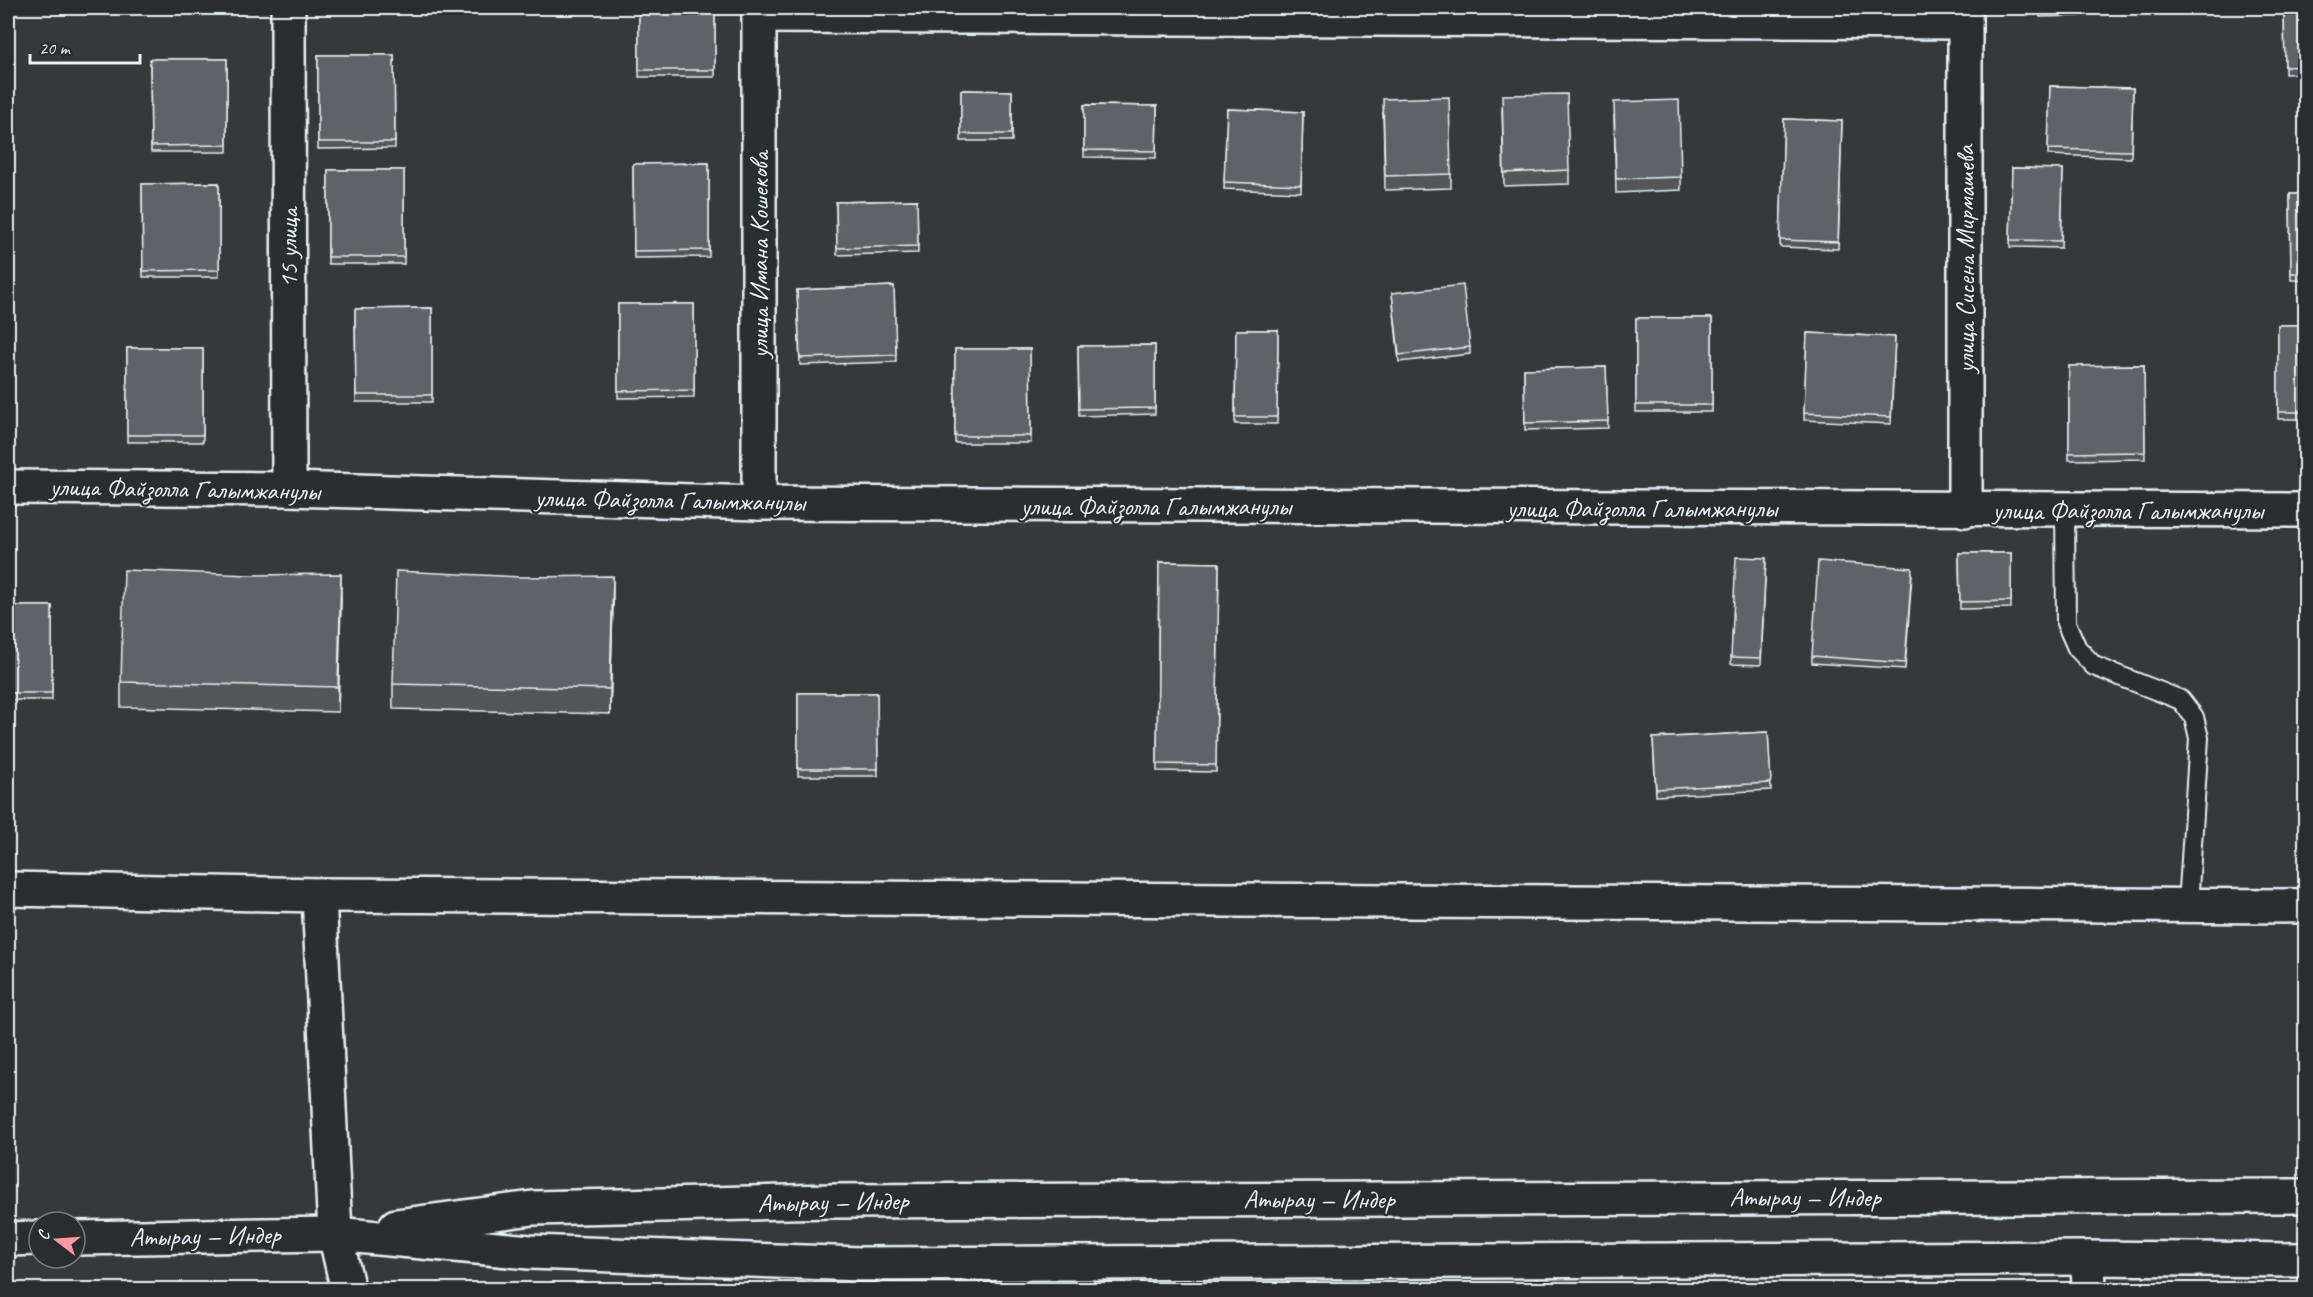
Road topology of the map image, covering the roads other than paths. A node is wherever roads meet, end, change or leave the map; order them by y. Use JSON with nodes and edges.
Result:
{"nodes":[{"id":1,"x":288,"y":8,"type":"edge"},
{"id":2,"x":759,"y":12,"type":"edge"},
{"id":3,"x":1965,"y":15,"type":"edge"},
{"id":4,"x":8,"y":487,"type":"edge"},
{"id":5,"x":289,"y":489,"type":"junction"},
{"id":6,"x":759,"y":503,"type":"junction"},
{"id":7,"x":1965,"y":510,"type":"junction"},
{"id":8,"x":2065,"y":510,"type":"junction"},
{"id":9,"x":2306,"y":510,"type":"edge"},
{"id":10,"x":8,"y":889,"type":"edge"},
{"id":11,"x":319,"y":895,"type":"junction"},
{"id":12,"x":2188,"y":905,"type":"junction"},
{"id":13,"x":2306,"y":906,"type":"edge"},
{"id":14,"x":2306,"y":1196,"type":"edge"},
{"id":15,"x":335,"y":1234,"type":"junction"},
{"id":16,"x":27,"y":1238,"type":"edge"},
{"id":17,"x":87,"y":1238,"type":"edge"},
{"id":18,"x":8,"y":1239,"type":"edge"},
{"id":19,"x":2306,"y":1260,"type":"edge"},
{"id":20,"x":2088,"y":1274,"type":"edge"},
{"id":21,"x":348,"y":1290,"type":"edge"}],
"edges":[{"from":1,"to":5,"type":"street","name":"15 улица"},
{"from":2,"to":3,"type":"street"},
{"from":2,"to":6,"type":"street","name":"улица Имана Кошекова"},
{"from":3,"to":7,"type":"street","name":"улица Сисена Мирмашева"},
{"from":4,"to":5,"type":"street","name":"улица Файзолла Галымжанулы"},
{"from":5,"to":6,"type":"street","name":"улица Файзолла Галымжанулы"},
{"from":6,"to":7,"type":"street","name":"улица Файзолла Галымжанулы"},
{"from":7,"to":8,"type":"street","name":"улица Файзолла Галымжанулы"},
{"from":8,"to":9,"type":"street","name":"улица Файзолла Галымжанулы"},
{"from":8,"to":12,"type":"lane"},
{"from":10,"to":11,"type":"street"},
{"from":11,"to":12,"type":"street"},
{"from":11,"to":15,"type":"street"},
{"from":12,"to":13,"type":"street"},
{"from":14,"to":15,"type":"street","name":"Атырау — Индер"},
{"from":15,"to":17,"type":"street","name":"Атырау — Индер"},
{"from":15,"to":20,"type":"street","name":"Атырау — Индер"},
{"from":15,"to":21,"type":"street"},
{"from":16,"to":18,"type":"street"},
{"from":19,"to":20,"type":"street","name":"Атырау — Индер"}]}
